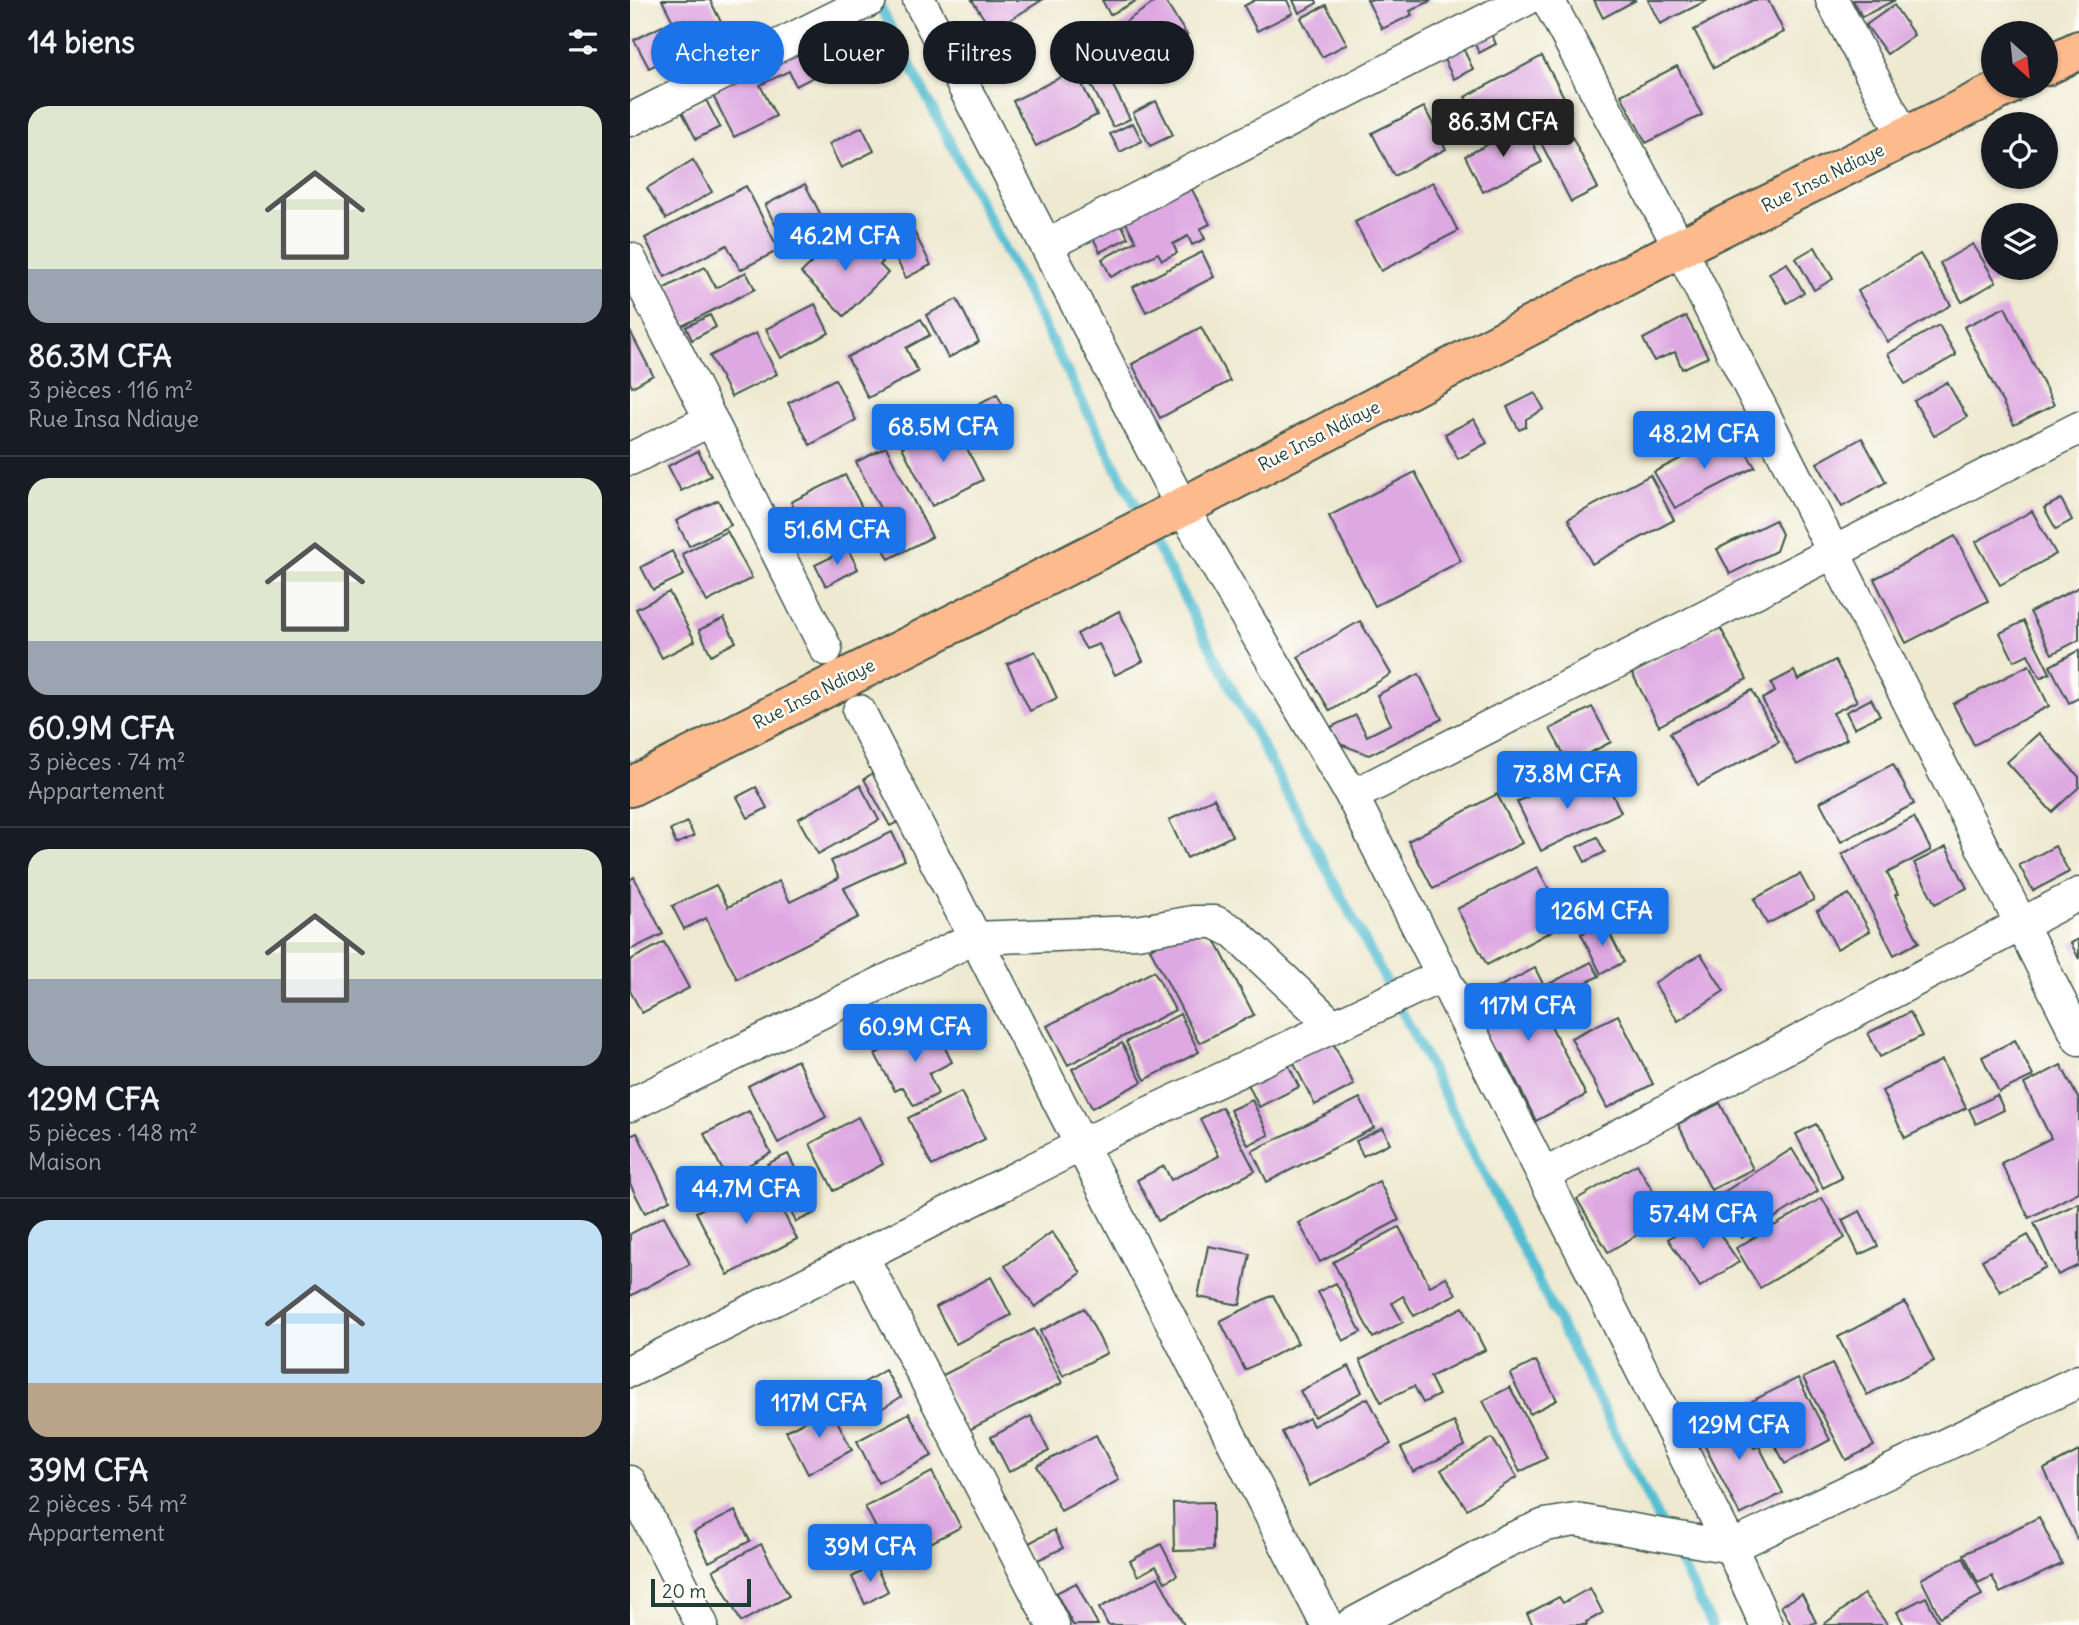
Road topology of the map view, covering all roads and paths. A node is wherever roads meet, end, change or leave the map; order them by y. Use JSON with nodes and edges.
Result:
{"nodes":[{"id":1,"x":870,"y":0,"type":"edge"},
{"id":2,"x":919,"y":0,"type":"edge"},
{"id":3,"x":1525,"y":0,"type":"edge"},
{"id":4,"x":1548,"y":0,"type":"edge"},
{"id":5,"x":1832,"y":0,"type":"edge"},
{"id":6,"x":2079,"y":50,"type":"edge"},
{"id":7,"x":2058,"y":60,"type":"edge"},
{"id":8,"x":1984,"y":98,"type":"edge"},
{"id":9,"x":630,"y":120,"type":"edge"},
{"id":10,"x":1905,"y":138,"type":"junction"},
{"id":11,"x":1047,"y":245,"type":"junction"},
{"id":12,"x":1680,"y":248,"type":"junction"},
{"id":13,"x":630,"y":260,"type":"edge"},
{"id":14,"x":711,"y":420,"type":"junction"},
{"id":15,"x":2079,"y":428,"type":"edge"},
{"id":16,"x":630,"y":459,"type":"edge"},
{"id":17,"x":1182,"y":507,"type":"junction"},
{"id":18,"x":1833,"y":553,"type":"junction"},
{"id":19,"x":826,"y":649,"type":"dead end"},
{"id":20,"x":859,"y":711,"type":"dead end"},
{"id":21,"x":630,"y":787,"type":"edge"},
{"id":22,"x":1352,"y":796,"type":"junction"},
{"id":23,"x":2079,"y":894,"type":"edge"},
{"id":24,"x":2020,"y":924,"type":"junction"},
{"id":25,"x":974,"y":938,"type":"junction"},
{"id":26,"x":1443,"y":975,"type":"junction"},
{"id":27,"x":1332,"y":1025,"type":"junction"},
{"id":28,"x":2079,"y":1039,"type":"edge"},
{"id":29,"x":630,"y":1105,"type":"edge"},
{"id":30,"x":1081,"y":1145,"type":"junction"},
{"id":31,"x":1544,"y":1175,"type":"junction"},
{"id":32,"x":863,"y":1256,"type":"junction"},
{"id":33,"x":630,"y":1371,"type":"edge"},
{"id":34,"x":2079,"y":1381,"type":"edge"},
{"id":35,"x":630,"y":1482,"type":"edge"},
{"id":36,"x":1731,"y":1547,"type":"junction"},
{"id":37,"x":702,"y":1625,"type":"edge"},
{"id":38,"x":1053,"y":1625,"type":"edge"},
{"id":39,"x":1327,"y":1625,"type":"edge"},
{"id":40,"x":1351,"y":1625,"type":"edge"},
{"id":41,"x":1766,"y":1625,"type":"edge"}],
"edges":[{"from":1,"to":9,"type":"street"},
{"from":2,"to":11,"type":"street"},
{"from":3,"to":11,"type":"street"},
{"from":4,"to":12,"type":"street"},
{"from":5,"to":10,"type":"street"},
{"from":6,"to":7,"type":"main road"},
{"from":8,"to":10,"type":"main road","name":"Rue Insa Ndiaye"},
{"from":10,"to":12,"type":"main road","name":"Rue Insa Ndiaye"},
{"from":11,"to":17,"type":"street"},
{"from":12,"to":17,"type":"main road","name":"Rue Insa Ndiaye"},
{"from":12,"to":18,"type":"street"},
{"from":13,"to":14,"type":"street"},
{"from":14,"to":16,"type":"street"},
{"from":14,"to":19,"type":"street"},
{"from":15,"to":18,"type":"street"},
{"from":17,"to":21,"type":"main road","name":"Rue Insa Ndiaye"},
{"from":17,"to":22,"type":"street"},
{"from":18,"to":22,"type":"street"},
{"from":18,"to":24,"type":"street"},
{"from":20,"to":25,"type":"street"},
{"from":22,"to":26,"type":"street"},
{"from":23,"to":24,"type":"street"},
{"from":24,"to":28,"type":"street"},
{"from":24,"to":31,"type":"street"},
{"from":25,"to":27,"type":"street"},
{"from":25,"to":29,"type":"street"},
{"from":25,"to":30,"type":"street"},
{"from":26,"to":27,"type":"street"},
{"from":26,"to":31,"type":"street"},
{"from":27,"to":30,"type":"street"},
{"from":30,"to":32,"type":"street"},
{"from":30,"to":39,"type":"street"},
{"from":31,"to":36,"type":"street"},
{"from":32,"to":33,"type":"street"},
{"from":32,"to":38,"type":"street"},
{"from":34,"to":36,"type":"street"},
{"from":35,"to":37,"type":"street"},
{"from":36,"to":40,"type":"street"},
{"from":36,"to":41,"type":"street"}]}
